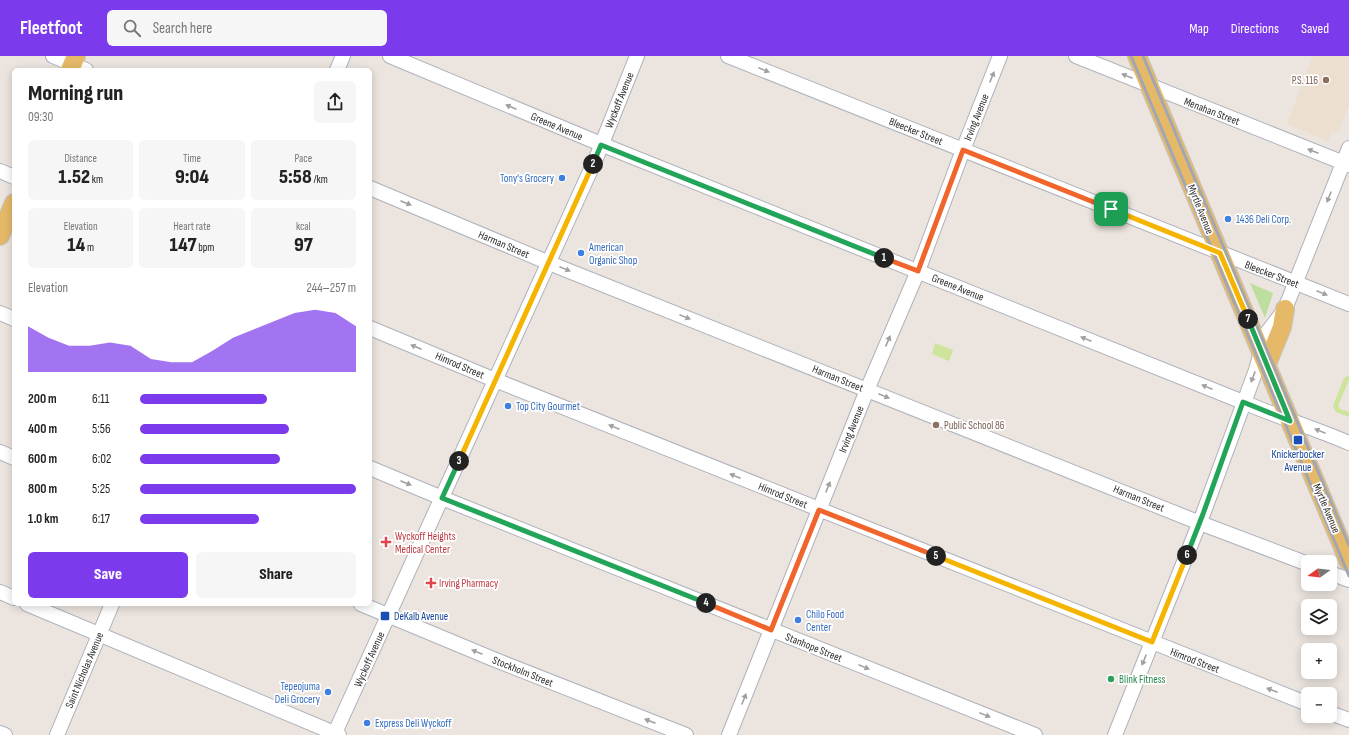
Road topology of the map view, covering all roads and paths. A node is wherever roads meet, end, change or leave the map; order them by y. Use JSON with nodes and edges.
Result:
{"nodes":[{"id":1,"x":53,"y":56,"type":"edge"},
{"id":2,"x":343,"y":56,"type":"edge"},
{"id":3,"x":390,"y":56,"type":"edge"},
{"id":4,"x":637,"y":56,"type":"edge"},
{"id":5,"x":728,"y":56,"type":"edge"},
{"id":6,"x":1000,"y":56,"type":"edge"},
{"id":7,"x":1076,"y":56,"type":"edge"},
{"id":8,"x":1137,"y":56,"type":"edge"},
{"id":9,"x":76,"y":65,"type":"edge"},
{"id":10,"x":338,"y":68,"type":"edge"},
{"id":11,"x":1150,"y":86,"type":"junction"},
{"id":12,"x":601,"y":145,"type":"junction"},
{"id":13,"x":1349,"y":148,"type":"edge"},
{"id":14,"x":963,"y":150,"type":"junction"},
{"id":15,"x":1346,"y":164,"type":"edge"},
{"id":16,"x":0,"y":171,"type":"edge"},
{"id":17,"x":12,"y":176,"type":"edge"},
{"id":18,"x":372,"y":189,"type":"edge"},
{"id":19,"x":12,"y":208,"type":"edge"},
{"id":20,"x":0,"y":236,"type":"edge"},
{"id":21,"x":1220,"y":253,"type":"junction"},
{"id":22,"x":548,"y":262,"type":"junction"},
{"id":23,"x":918,"y":271,"type":"junction"},
{"id":24,"x":1295,"y":283,"type":"junction"},
{"id":25,"x":1349,"y":304,"type":"edge"},
{"id":26,"x":1285,"y":309,"type":"joint"},
{"id":27,"x":0,"y":313,"type":"edge"},
{"id":28,"x":12,"y":317,"type":"edge"},
{"id":29,"x":372,"y":329,"type":"edge"},
{"id":30,"x":1264,"y":357,"type":"junction"},
{"id":31,"x":495,"y":380,"type":"junction"},
{"id":32,"x":867,"y":390,"type":"junction"},
{"id":33,"x":1243,"y":402,"type":"junction"},
{"id":34,"x":1290,"y":421,"type":"junction"},
{"id":35,"x":1349,"y":443,"type":"edge"},
{"id":36,"x":0,"y":452,"type":"edge"},
{"id":37,"x":12,"y":457,"type":"edge"},
{"id":38,"x":372,"y":469,"type":"edge"},
{"id":39,"x":442,"y":498,"type":"junction"},
{"id":40,"x":819,"y":510,"type":"junction"},
{"id":41,"x":1200,"y":523,"type":"junction"},
{"id":42,"x":1301,"y":561,"type":"edge"},
{"id":43,"x":1349,"y":562,"type":"edge"},
{"id":44,"x":1337,"y":576,"type":"edge"},
{"id":45,"x":1349,"y":580,"type":"edge"},
{"id":46,"x":0,"y":592,"type":"edge"},
{"id":47,"x":12,"y":597,"type":"edge"},
{"id":48,"x":32,"y":606,"type":"edge"},
{"id":49,"x":111,"y":606,"type":"edge"},
{"id":50,"x":366,"y":606,"type":"edge"},
{"id":51,"x":388,"y":616,"type":"junction"},
{"id":52,"x":771,"y":630,"type":"junction"},
{"id":53,"x":99,"y":634,"type":"junction"},
{"id":54,"x":1152,"y":642,"type":"junction"},
{"id":55,"x":1301,"y":701,"type":"edge"},
{"id":56,"x":1337,"y":716,"type":"edge"},
{"id":57,"x":1349,"y":720,"type":"edge"},
{"id":58,"x":0,"y":733,"type":"edge"},
{"id":59,"x":336,"y":734,"type":"edge"},
{"id":60,"x":5,"y":735,"type":"edge"},
{"id":61,"x":57,"y":735,"type":"edge"},
{"id":62,"x":686,"y":735,"type":"edge"},
{"id":63,"x":729,"y":735,"type":"edge"},
{"id":64,"x":1035,"y":735,"type":"edge"},
{"id":65,"x":1115,"y":735,"type":"edge"}],
"edges":[{"from":1,"to":9,"type":"street"},
{"from":2,"to":10,"type":"street"},
{"from":12,"to":3,"type":"street","name":"Greene Avenue","one_way":true},
{"from":4,"to":12,"type":"street","name":"Wyckoff Avenue"},
{"from":5,"to":14,"type":"street","name":"Bleecker Street","one_way":true},
{"from":14,"to":6,"type":"street","name":"Irving Avenue","one_way":true},
{"from":11,"to":7,"type":"street","name":"Menahan Street","one_way":true},
{"from":8,"to":11,"type":"main road","name":"Myrtle Avenue"},
{"from":15,"to":11,"type":"street","name":"Menahan Street","one_way":true},
{"from":11,"to":21,"type":"main road","name":"Myrtle Avenue"},
{"from":12,"to":22,"type":"street","name":"Wyckoff Avenue"},
{"from":12,"to":23,"type":"street","name":"Greene Avenue"},
{"from":13,"to":15,"type":"street"},
{"from":14,"to":21,"type":"street","name":"Bleecker Street"},
{"from":14,"to":23,"type":"street","name":"Irving Avenue"},
{"from":15,"to":24,"type":"street","one_way":true},
{"from":16,"to":17,"type":"street"},
{"from":18,"to":22,"type":"street","name":"Harman Street","one_way":true},
{"from":19,"to":20,"type":"main road"},
{"from":21,"to":24,"type":"street","name":"Bleecker Street"},
{"from":21,"to":30,"type":"main road","name":"Myrtle Avenue"},
{"from":22,"to":31,"type":"street","name":"Wyckoff Avenue"},
{"from":22,"to":32,"type":"street","name":"Harman Street","one_way":true},
{"from":32,"to":23,"type":"street","name":"Irving Avenue","one_way":true},
{"from":33,"to":23,"type":"street","name":"Greene Avenue","one_way":true},
{"from":24,"to":25,"type":"street","name":"Bleecker Street","one_way":true},
{"from":24,"to":26,"type":"street"},
{"from":26,"to":30,"type":"main road"},
{"from":27,"to":28,"type":"street"},
{"from":31,"to":29,"type":"street","name":"Himrod Street","one_way":true},
{"from":30,"to":33,"type":"street","one_way":true},
{"from":30,"to":34,"type":"main road","name":"Myrtle Avenue"},
{"from":31,"to":39,"type":"street","name":"Wyckoff Avenue"},
{"from":40,"to":31,"type":"street","name":"Himrod Street","one_way":true},
{"from":40,"to":32,"type":"street","name":"Irving Avenue","one_way":true},
{"from":32,"to":41,"type":"street","name":"Harman Street","one_way":true},
{"from":33,"to":34,"type":"street","name":"Greene Avenue"},
{"from":33,"to":41,"type":"street"},
{"from":35,"to":34,"type":"street","name":"Greene Avenue","one_way":true},
{"from":34,"to":43,"type":"main road","name":"Myrtle Avenue"},
{"from":36,"to":37,"type":"street"},
{"from":38,"to":39,"type":"street","name":"Stanhope Street","one_way":true},
{"from":39,"to":51,"type":"street","name":"Wyckoff Avenue"},
{"from":39,"to":52,"type":"street","name":"Stanhope Street"},
{"from":40,"to":52,"type":"street","name":"Irving Avenue"},
{"from":40,"to":54,"type":"street","name":"Himrod Street"},
{"from":41,"to":42,"type":"street","name":"Harman Street"},
{"from":41,"to":54,"type":"street"},
{"from":44,"to":45,"type":"street"},
{"from":46,"to":47,"type":"street"},
{"from":48,"to":53,"type":"street"},
{"from":49,"to":53,"type":"street","name":"Saint Nicholas Avenue"},
{"from":50,"to":51,"type":"street","name":"Stockholm Street"},
{"from":51,"to":59,"type":"street","name":"Wyckoff Avenue"},
{"from":62,"to":51,"type":"street","name":"Stockholm Street","one_way":true},
{"from":63,"to":52,"type":"street","name":"Irving Avenue","one_way":true},
{"from":52,"to":64,"type":"street","name":"Stanhope Street","one_way":true},
{"from":53,"to":59,"type":"street"},
{"from":53,"to":61,"type":"street","name":"Saint Nicholas Avenue"},
{"from":55,"to":54,"type":"street","name":"Himrod Street","one_way":true},
{"from":54,"to":65,"type":"street","one_way":true},
{"from":56,"to":57,"type":"street"},
{"from":58,"to":60,"type":"street"}]}
